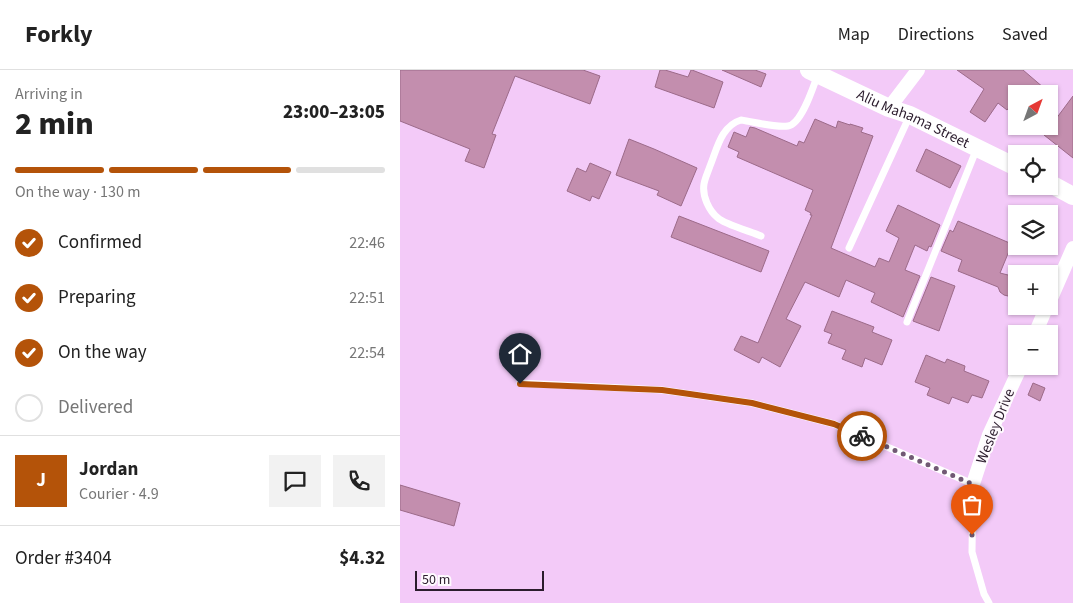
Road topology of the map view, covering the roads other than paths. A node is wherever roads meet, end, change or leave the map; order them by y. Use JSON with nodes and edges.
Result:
{"nodes":[{"id":1,"x":918,"y":70,"type":"edge"},
{"id":2,"x":814,"y":72,"type":"edge"},
{"id":3,"x":889,"y":108,"type":"junction"},
{"id":4,"x":910,"y":115,"type":"junction"},
{"id":5,"x":977,"y":147,"type":"junction"},
{"id":6,"x":1008,"y":163,"type":"edge"},
{"id":7,"x":1058,"y":188,"type":"edge"},
{"id":8,"x":1073,"y":196,"type":"edge"},
{"id":9,"x":761,"y":236,"type":"dead end"},
{"id":10,"x":849,"y":248,"type":"dead end"},
{"id":11,"x":1073,"y":248,"type":"edge"},
{"id":12,"x":1058,"y":282,"type":"edge"},
{"id":13,"x":906,"y":322,"type":"dead end"},
{"id":14,"x":1017,"y":375,"type":"edge"},
{"id":15,"x":520,"y":384,"type":"dead end"},
{"id":16,"x":972,"y":484,"type":"junction"},
{"id":17,"x":989,"y":603,"type":"edge"}],
"edges":[{"from":1,"to":3,"type":"street"},
{"from":2,"to":3,"type":"street","name":"Aliu Mahama Street"},
{"from":2,"to":9,"type":"lane"},
{"from":3,"to":4,"type":"street","name":"Aliu Mahama Street"},
{"from":4,"to":5,"type":"street","name":"Aliu Mahama Street"},
{"from":4,"to":10,"type":"lane"},
{"from":5,"to":6,"type":"street","name":"Aliu Mahama Street"},
{"from":5,"to":13,"type":"lane"},
{"from":7,"to":8,"type":"street"},
{"from":11,"to":12,"type":"street"},
{"from":14,"to":16,"type":"street","name":"Wesley Drive"},
{"from":15,"to":16,"type":"lane"},
{"from":16,"to":17,"type":"lane","name":"Wesley Drive"}]}
